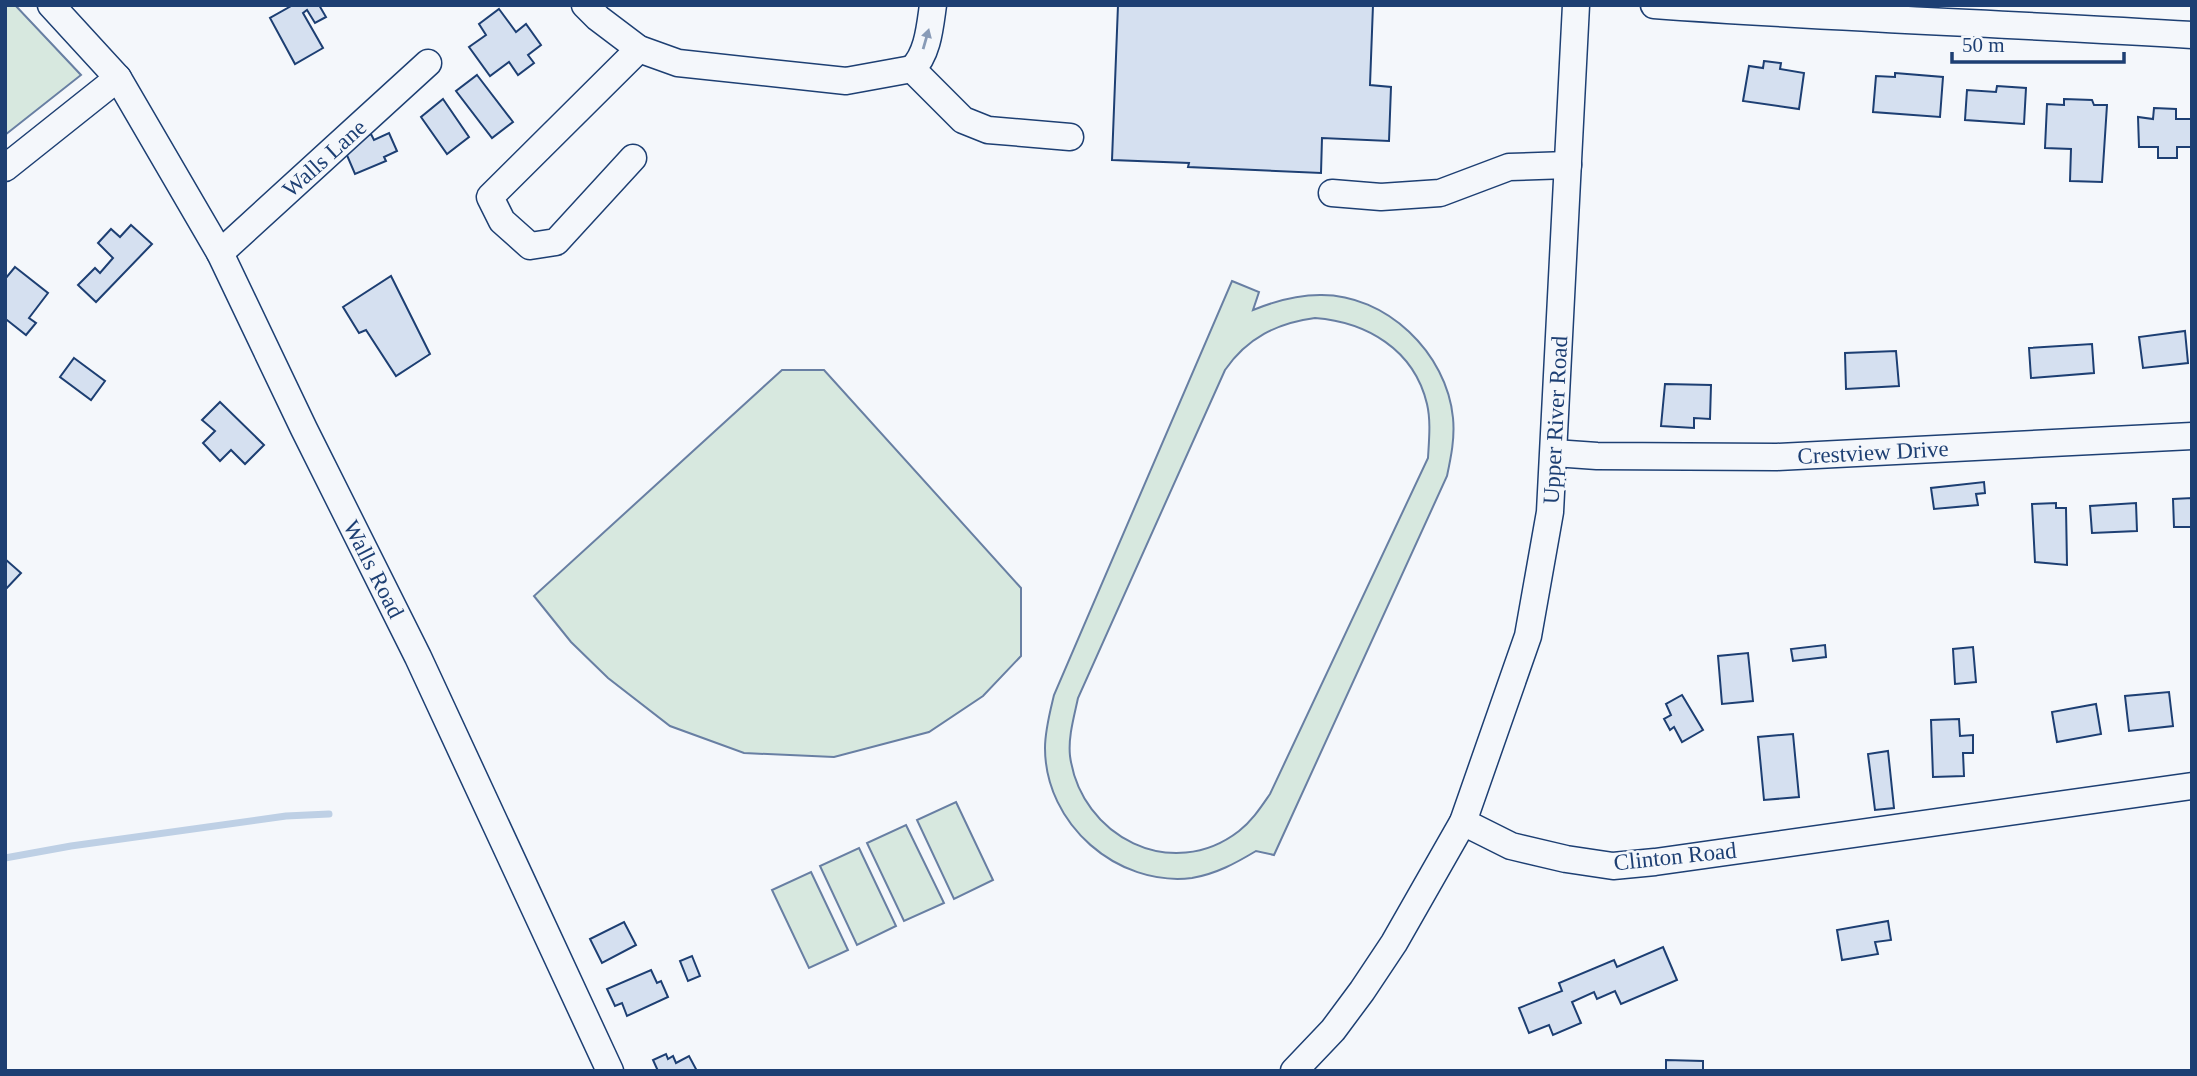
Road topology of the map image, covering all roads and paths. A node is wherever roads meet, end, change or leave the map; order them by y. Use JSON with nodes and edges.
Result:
{"nodes":[{"id":1,"x":51,"y":5,"type":"edge"},
{"id":2,"x":585,"y":5,"type":"edge"},
{"id":3,"x":933,"y":5,"type":"edge"},
{"id":4,"x":1576,"y":5,"type":"edge"},
{"id":5,"x":1654,"y":5,"type":"edge"},
{"id":6,"x":2192,"y":36,"type":"edge"},
{"id":7,"x":639,"y":49,"type":"junction"},
{"id":8,"x":428,"y":63,"type":"dead end"},
{"id":9,"x":912,"y":69,"type":"junction"},
{"id":10,"x":118,"y":78,"type":"junction"},
{"id":11,"x":1070,"y":136,"type":"dead end"},
{"id":12,"x":633,"y":158,"type":"dead end"},
{"id":13,"x":1568,"y":165,"type":"junction"},
{"id":14,"x":5,"y":168,"type":"edge"},
{"id":15,"x":1332,"y":193,"type":"dead end"},
{"id":16,"x":220,"y":253,"type":"junction"},
{"id":17,"x":2192,"y":436,"type":"edge"},
{"id":18,"x":1554,"y":453,"type":"junction"},
{"id":19,"x":2192,"y":786,"type":"edge"},
{"id":20,"x":1463,"y":822,"type":"junction"},
{"id":21,"x":610,"y":1071,"type":"edge"},
{"id":22,"x":1294,"y":1071,"type":"edge"}],
"edges":[{"from":1,"to":10,"type":"street","name":"Walls Road"},
{"from":2,"to":7,"type":"street"},
{"from":9,"to":3,"type":"street","one_way":true},
{"from":4,"to":13,"type":"street","name":"Upper River Road"},
{"from":5,"to":6,"type":"street"},
{"from":7,"to":9,"type":"street"},
{"from":7,"to":12,"type":"street"},
{"from":8,"to":16,"type":"street","name":"Walls Lane"},
{"from":9,"to":11,"type":"street"},
{"from":10,"to":14,"type":"street"},
{"from":10,"to":16,"type":"street","name":"Walls Road"},
{"from":13,"to":15,"type":"street"},
{"from":13,"to":18,"type":"street","name":"Upper River Road"},
{"from":16,"to":21,"type":"street","name":"Walls Road"},
{"from":17,"to":18,"type":"street","name":"Crestview Drive"},
{"from":18,"to":20,"type":"street","name":"Upper River Road"},
{"from":19,"to":20,"type":"street","name":"Clinton Road"},
{"from":20,"to":22,"type":"street"}]}
